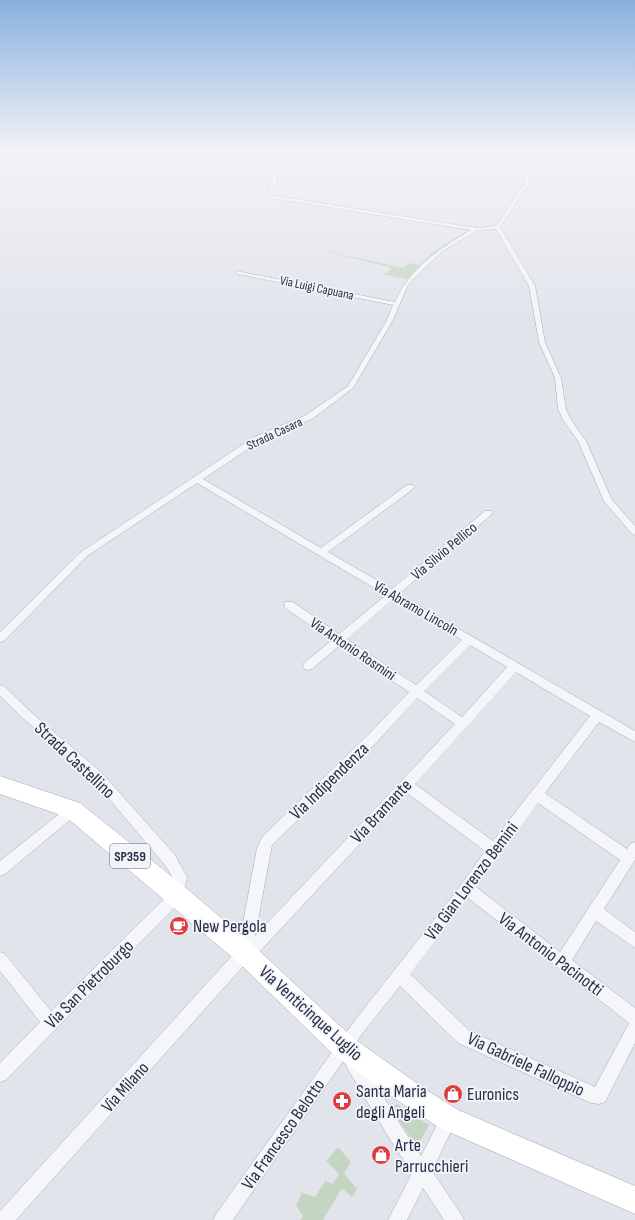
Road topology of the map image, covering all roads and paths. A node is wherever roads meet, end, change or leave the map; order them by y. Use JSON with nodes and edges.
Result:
{"nodes":[{"id":1,"x":341,"y":208,"type":"edge"},
{"id":2,"x":511,"y":208,"type":"edge"},
{"id":3,"x":498,"y":228,"type":"junction"},
{"id":4,"x":476,"y":229,"type":"junction"},
{"id":5,"x":238,"y":272,"type":"dead end"},
{"id":6,"x":396,"y":304,"type":"junction"},
{"id":7,"x":197,"y":479,"type":"junction"},
{"id":8,"x":410,"y":487,"type":"dead end"},
{"id":9,"x":488,"y":513,"type":"dead end"},
{"id":10,"x":635,"y":532,"type":"edge"},
{"id":11,"x":322,"y":552,"type":"junction"},
{"id":12,"x":393,"y":594,"type":"junction"},
{"id":13,"x":289,"y":605,"type":"dead end"},
{"id":14,"x":0,"y":638,"type":"edge"},
{"id":15,"x":340,"y":640,"type":"junction"},
{"id":16,"x":470,"y":640,"type":"junction"},
{"id":17,"x":308,"y":666,"type":"dead end"},
{"id":18,"x":514,"y":666,"type":"junction"},
{"id":19,"x":0,"y":689,"type":"edge"},
{"id":20,"x":416,"y":692,"type":"junction"},
{"id":21,"x":598,"y":715,"type":"junction"},
{"id":22,"x":462,"y":723,"type":"junction"},
{"id":23,"x":635,"y":737,"type":"edge"},
{"id":24,"x":0,"y":785,"type":"edge"},
{"id":25,"x":406,"y":785,"type":"junction"},
{"id":26,"x":537,"y":794,"type":"junction"},
{"id":27,"x":73,"y":810,"type":"junction"},
{"id":28,"x":494,"y":850,"type":"junction"},
{"id":29,"x":632,"y":853,"type":"edge"},
{"id":30,"x":0,"y":870,"type":"edge"},
{"id":31,"x":467,"y":889,"type":"junction"},
{"id":32,"x":177,"y":895,"type":"junction"},
{"id":33,"x":594,"y":911,"type":"junction"},
{"id":34,"x":635,"y":941,"type":"edge"},
{"id":35,"x":246,"y":954,"type":"junction"},
{"id":36,"x":0,"y":959,"type":"edge"},
{"id":37,"x":562,"y":962,"type":"junction"},
{"id":38,"x":400,"y":975,"type":"junction"},
{"id":39,"x":635,"y":1018,"type":"edge"},
{"id":40,"x":51,"y":1022,"type":"junction"},
{"id":41,"x":635,"y":1028,"type":"edge"},
{"id":42,"x":344,"y":1047,"type":"junction"},
{"id":43,"x":0,"y":1074,"type":"edge"},
{"id":44,"x":449,"y":1119,"type":"junction"},
{"id":45,"x":422,"y":1172,"type":"junction"},
{"id":46,"x":635,"y":1200,"type":"edge"},
{"id":47,"x":4,"y":1220,"type":"edge"},
{"id":48,"x":222,"y":1220,"type":"edge"},
{"id":49,"x":397,"y":1220,"type":"edge"},
{"id":50,"x":455,"y":1220,"type":"edge"}],
"edges":[{"from":1,"to":4,"type":"street"},
{"from":2,"to":3,"type":"street"},
{"from":3,"to":4,"type":"street","name":"Strada Casara"},
{"from":3,"to":10,"type":"street"},
{"from":4,"to":6,"type":"street","name":"Strada Casara"},
{"from":5,"to":6,"type":"street","name":"Via Luigi Capuana"},
{"from":6,"to":7,"type":"street","name":"Strada Casara"},
{"from":7,"to":11,"type":"street","name":"Via Abramo Lincoln"},
{"from":7,"to":14,"type":"street","name":"Strada Casara"},
{"from":8,"to":11,"type":"street"},
{"from":9,"to":12,"type":"street","name":"Via Silvio Pellico"},
{"from":11,"to":12,"type":"street","name":"Via Abramo Lincoln"},
{"from":12,"to":15,"type":"street","name":"Via Silvio Pellico"},
{"from":12,"to":16,"type":"street","name":"Via Abramo Lincoln"},
{"from":13,"to":15,"type":"street","name":"Via Antonio Rosmini"},
{"from":15,"to":17,"type":"street","name":"Via Silvio Pellico"},
{"from":15,"to":20,"type":"street","name":"Via Antonio Rosmini"},
{"from":16,"to":18,"type":"street","name":"Via Abramo Lincoln"},
{"from":16,"to":20,"type":"street","name":"Via Indipendenza"},
{"from":18,"to":21,"type":"street","name":"Via Abramo Lincoln"},
{"from":18,"to":22,"type":"street","name":"Via Bramante"},
{"from":19,"to":32,"type":"street","name":"Strada Castellino"},
{"from":20,"to":22,"type":"street","name":"Via Antonio Rosmini"},
{"from":20,"to":35,"type":"street","name":"Via Indipendenza"},
{"from":21,"to":23,"type":"street","name":"Via Abramo Lincoln"},
{"from":21,"to":26,"type":"street","name":"Via Gian Lorenzo Bemini"},
{"from":22,"to":25,"type":"street","name":"Via Bramante"},
{"from":24,"to":27,"type":"main road","number":"SP359"},
{"from":25,"to":28,"type":"street"},
{"from":25,"to":35,"type":"street","name":"Via Bramante"},
{"from":26,"to":28,"type":"street","name":"Via Gian Lorenzo Bemini"},
{"from":26,"to":29,"type":"street"},
{"from":27,"to":30,"type":"street"},
{"from":27,"to":32,"type":"main road","number":"SP359"},
{"from":28,"to":31,"type":"street","name":"Via Gian Lorenzo Bemini"},
{"from":29,"to":33,"type":"street"},
{"from":31,"to":37,"type":"street","name":"Via Antonio Pacinotti"},
{"from":31,"to":38,"type":"street","name":"Via Gian Lorenzo Bemini"},
{"from":32,"to":35,"type":"main road","number":"SP359"},
{"from":32,"to":40,"type":"street","name":"Via San Pietroburgo"},
{"from":33,"to":34,"type":"street"},
{"from":33,"to":37,"type":"street"},
{"from":35,"to":42,"type":"main road","name":"Via Venticinque Luglio","number":"SP359"},
{"from":35,"to":47,"type":"street","name":"Via Milano"},
{"from":36,"to":40,"type":"street"},
{"from":37,"to":39,"type":"street","name":"Via Antonio Pacinotti"},
{"from":38,"to":41,"type":"street","name":"Via Gabriele Falloppio"},
{"from":38,"to":42,"type":"street","name":"Via Gian Lorenzo Bemini"},
{"from":40,"to":43,"type":"street","name":"Via San Pietroburgo"},
{"from":42,"to":44,"type":"main road","name":"Via Venticinque Luglio","number":"SP359"},
{"from":42,"to":45,"type":"street"},
{"from":42,"to":48,"type":"street","name":"Via Francesco Belotto"},
{"from":44,"to":45,"type":"street"},
{"from":44,"to":46,"type":"main road","name":"Via Venticinque Luglio","number":"SP359"},
{"from":45,"to":49,"type":"street"},
{"from":45,"to":50,"type":"street"}]}
